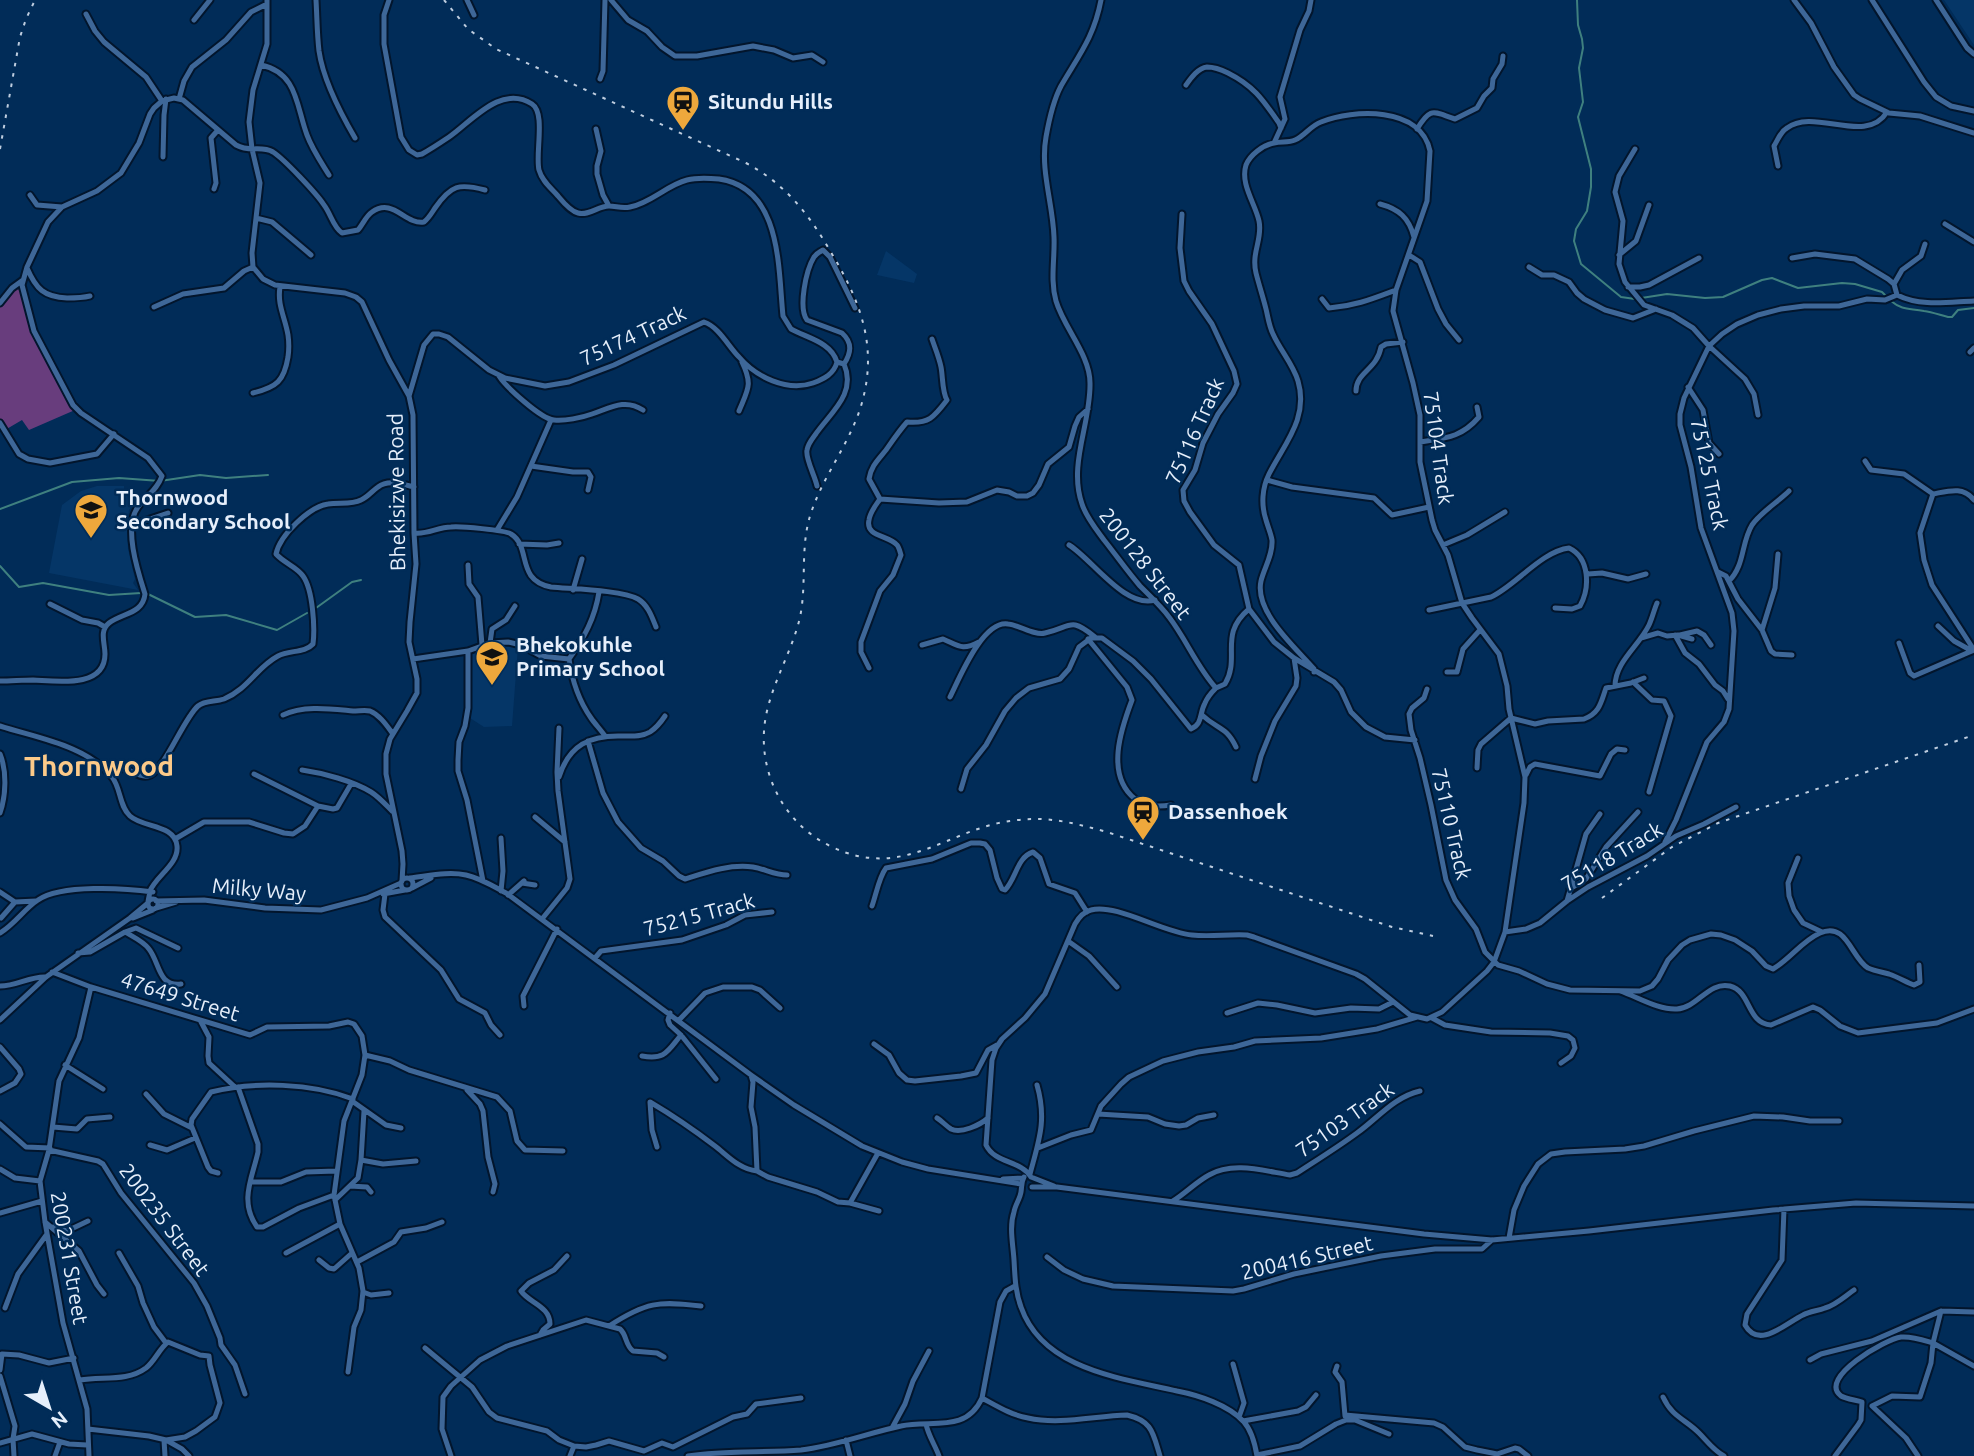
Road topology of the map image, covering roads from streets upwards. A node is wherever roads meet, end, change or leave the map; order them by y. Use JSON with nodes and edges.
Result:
{"nodes":[{"id":1,"x":210,"y":0,"type":"edge"},
{"id":2,"x":316,"y":0,"type":"edge"},
{"id":3,"x":389,"y":0,"type":"edge"},
{"id":4,"x":467,"y":0,"type":"edge"},
{"id":5,"x":604,"y":0,"type":"edge"},
{"id":6,"x":611,"y":0,"type":"edge"},
{"id":7,"x":1101,"y":0,"type":"edge"},
{"id":8,"x":1311,"y":0,"type":"edge"},
{"id":9,"x":1794,"y":0,"type":"edge"},
{"id":10,"x":1872,"y":0,"type":"edge"},
{"id":11,"x":1936,"y":0,"type":"edge"},
{"id":12,"x":267,"y":2,"type":"edge"},
{"id":13,"x":86,"y":14,"type":"dead end"},
{"id":14,"x":474,"y":15,"type":"dead end"},
{"id":15,"x":194,"y":20,"type":"dead end"},
{"id":16,"x":1974,"y":54,"type":"edge"},
{"id":17,"x":1503,"y":56,"type":"dead end"},
{"id":18,"x":823,"y":62,"type":"dead end"},
{"id":19,"x":261,"y":65,"type":"junction"},
{"id":20,"x":600,"y":79,"type":"dead end"},
{"id":21,"x":1186,"y":85,"type":"dead end"},
{"id":22,"x":179,"y":99,"type":"junction"},
{"id":23,"x":164,"y":100,"type":"junction"},
{"id":24,"x":1974,"y":111,"type":"edge"},
{"id":25,"x":1887,"y":112,"type":"junction"},
{"id":26,"x":1281,"y":128,"type":"junction"},
{"id":27,"x":596,"y":129,"type":"dead end"},
{"id":28,"x":1417,"y":129,"type":"junction"},
{"id":29,"x":218,"y":130,"type":"junction"},
{"id":30,"x":1974,"y":133,"type":"edge"},
{"id":31,"x":355,"y":138,"type":"dead end"},
{"id":32,"x":1274,"y":143,"type":"junction"},
{"id":33,"x":252,"y":149,"type":"junction"},
{"id":34,"x":1634,"y":149,"type":"dead end"},
{"id":35,"x":163,"y":157,"type":"dead end"},
{"id":36,"x":1779,"y":166,"type":"dead end"},
{"id":37,"x":329,"y":175,"type":"dead end"},
{"id":38,"x":214,"y":190,"type":"dead end"},
{"id":39,"x":485,"y":190,"type":"dead end"},
{"id":40,"x":30,"y":195,"type":"dead end"},
{"id":41,"x":1380,"y":204,"type":"dead end"},
{"id":42,"x":1649,"y":205,"type":"dead end"},
{"id":43,"x":609,"y":206,"type":"junction"},
{"id":44,"x":62,"y":207,"type":"junction"},
{"id":45,"x":1182,"y":214,"type":"dead end"},
{"id":46,"x":256,"y":218,"type":"junction"},
{"id":47,"x":1945,"y":224,"type":"dead end"},
{"id":48,"x":1415,"y":240,"type":"junction"},
{"id":49,"x":1974,"y":242,"type":"edge"},
{"id":50,"x":1925,"y":244,"type":"dead end"},
{"id":51,"x":311,"y":255,"type":"dead end"},
{"id":52,"x":1409,"y":255,"type":"junction"},
{"id":53,"x":1619,"y":255,"type":"junction"},
{"id":54,"x":1699,"y":258,"type":"dead end"},
{"id":55,"x":1793,"y":258,"type":"dead end"},
{"id":56,"x":27,"y":267,"type":"junction"},
{"id":57,"x":253,"y":267,"type":"junction"},
{"id":58,"x":1529,"y":267,"type":"dead end"},
{"id":59,"x":23,"y":280,"type":"junction"},
{"id":60,"x":1894,"y":284,"type":"junction"},
{"id":61,"x":281,"y":286,"type":"junction"},
{"id":62,"x":1628,"y":287,"type":"junction"},
{"id":63,"x":1396,"y":290,"type":"junction"},
{"id":64,"x":90,"y":296,"type":"dead end"},
{"id":65,"x":1891,"y":298,"type":"junction"},
{"id":66,"x":1322,"y":299,"type":"dead end"},
{"id":67,"x":1973,"y":301,"type":"edge"},
{"id":68,"x":0,"y":303,"type":"edge"},
{"id":69,"x":154,"y":307,"type":"dead end"},
{"id":70,"x":855,"y":308,"type":"dead end"},
{"id":71,"x":1656,"y":309,"type":"junction"},
{"id":72,"x":932,"y":339,"type":"dead end"},
{"id":73,"x":1459,"y":340,"type":"dead end"},
{"id":74,"x":1403,"y":342,"type":"junction"},
{"id":75,"x":1709,"y":346,"type":"junction"},
{"id":76,"x":740,"y":359,"type":"junction"},
{"id":77,"x":841,"y":363,"type":"junction"},
{"id":78,"x":498,"y":374,"type":"junction"},
{"id":79,"x":1688,"y":387,"type":"junction"},
{"id":80,"x":1356,"y":391,"type":"dead end"},
{"id":81,"x":253,"y":393,"type":"dead end"},
{"id":82,"x":409,"y":396,"type":"junction"},
{"id":83,"x":1478,"y":407,"type":"dead end"},
{"id":84,"x":1088,"y":409,"type":"junction"},
{"id":85,"x":643,"y":410,"type":"dead end"},
{"id":86,"x":739,"y":411,"type":"dead end"},
{"id":87,"x":1758,"y":415,"type":"dead end"},
{"id":88,"x":551,"y":420,"type":"junction"},
{"id":89,"x":0,"y":423,"type":"edge"},
{"id":90,"x":114,"y":434,"type":"junction"},
{"id":91,"x":1420,"y":442,"type":"junction"},
{"id":92,"x":1719,"y":454,"type":"dead end"},
{"id":93,"x":1865,"y":461,"type":"dead end"},
{"id":94,"x":531,"y":466,"type":"junction"},
{"id":95,"x":1267,"y":480,"type":"junction"},
{"id":96,"x":817,"y":486,"type":"dead end"},
{"id":97,"x":414,"y":487,"type":"junction"},
{"id":98,"x":588,"y":490,"type":"dead end"},
{"id":99,"x":1789,"y":491,"type":"dead end"},
{"id":100,"x":1933,"y":494,"type":"junction"},
{"id":101,"x":880,"y":499,"type":"junction"},
{"id":102,"x":1974,"y":500,"type":"edge"},
{"id":103,"x":1429,"y":507,"type":"junction"},
{"id":104,"x":1505,"y":512,"type":"dead end"},
{"id":105,"x":168,"y":513,"type":"dead end"},
{"id":106,"x":132,"y":525,"type":"junction"},
{"id":107,"x":498,"y":530,"type":"junction"},
{"id":108,"x":414,"y":533,"type":"junction"},
{"id":109,"x":559,"y":543,"type":"dead end"},
{"id":110,"x":519,"y":544,"type":"junction"},
{"id":111,"x":1069,"y":545,"type":"dead end"},
{"id":112,"x":1443,"y":545,"type":"junction"},
{"id":113,"x":1777,"y":554,"type":"dead end"},
{"id":114,"x":582,"y":559,"type":"dead end"},
{"id":115,"x":468,"y":565,"type":"dead end"},
{"id":116,"x":1586,"y":572,"type":"junction"},
{"id":117,"x":1718,"y":572,"type":"junction"},
{"id":118,"x":1646,"y":574,"type":"dead end"},
{"id":119,"x":1728,"y":581,"type":"junction"},
{"id":120,"x":573,"y":590,"type":"junction"},
{"id":121,"x":598,"y":592,"type":"junction"},
{"id":122,"x":1155,"y":600,"type":"junction"},
{"id":123,"x":1462,"y":603,"type":"junction"},
{"id":124,"x":1657,"y":603,"type":"dead end"},
{"id":125,"x":50,"y":604,"type":"dead end"},
{"id":126,"x":514,"y":606,"type":"dead end"},
{"id":127,"x":1555,"y":608,"type":"dead end"},
{"id":128,"x":1249,"y":609,"type":"junction"},
{"id":129,"x":1429,"y":610,"type":"dead end"},
{"id":130,"x":1938,"y":626,"type":"dead end"},
{"id":131,"x":105,"y":627,"type":"junction"},
{"id":132,"x":656,"y":627,"type":"dead end"},
{"id":133,"x":1480,"y":630,"type":"junction"},
{"id":134,"x":1762,"y":630,"type":"junction"},
{"id":135,"x":1678,"y":635,"type":"junction"},
{"id":136,"x":1092,"y":638,"type":"junction"},
{"id":137,"x":1641,"y":638,"type":"junction"},
{"id":138,"x":1692,"y":639,"type":"dead end"},
{"id":139,"x":979,"y":642,"type":"junction"},
{"id":140,"x":490,"y":643,"type":"junction"},
{"id":141,"x":1899,"y":643,"type":"dead end"},
{"id":142,"x":482,"y":645,"type":"junction"},
{"id":143,"x":922,"y":645,"type":"dead end"},
{"id":144,"x":1711,"y":645,"type":"dead end"},
{"id":145,"x":1973,"y":650,"type":"edge"},
{"id":146,"x":468,"y":652,"type":"junction"},
{"id":147,"x":1792,"y":655,"type":"dead end"},
{"id":148,"x":1293,"y":658,"type":"junction"},
{"id":149,"x":413,"y":659,"type":"junction"},
{"id":150,"x":569,"y":659,"type":"junction"},
{"id":151,"x":869,"y":668,"type":"dead end"},
{"id":152,"x":1314,"y":671,"type":"junction"},
{"id":153,"x":1447,"y":672,"type":"dead end"},
{"id":154,"x":1644,"y":678,"type":"dead end"},
{"id":155,"x":0,"y":681,"type":"edge"},
{"id":156,"x":1633,"y":682,"type":"junction"},
{"id":157,"x":1615,"y":686,"type":"junction"},
{"id":158,"x":1216,"y":688,"type":"junction"},
{"id":159,"x":1427,"y":689,"type":"dead end"},
{"id":160,"x":950,"y":697,"type":"dead end"},
{"id":161,"x":1729,"y":701,"type":"junction"},
{"id":162,"x":283,"y":715,"type":"dead end"},
{"id":163,"x":1202,"y":715,"type":"junction"},
{"id":164,"x":665,"y":716,"type":"dead end"},
{"id":165,"x":1511,"y":718,"type":"junction"},
{"id":166,"x":1,"y":728,"type":"edge"},
{"id":167,"x":559,"y":728,"type":"dead end"},
{"id":168,"x":393,"y":734,"type":"junction"},
{"id":169,"x":605,"y":736,"type":"junction"},
{"id":170,"x":1415,"y":740,"type":"junction"},
{"id":171,"x":588,"y":741,"type":"junction"},
{"id":172,"x":1236,"y":747,"type":"dead end"},
{"id":173,"x":1625,"y":750,"type":"dead end"},
{"id":174,"x":0,"y":754,"type":"edge"},
{"id":175,"x":1477,"y":768,"type":"dead end"},
{"id":176,"x":302,"y":770,"type":"dead end"},
{"id":177,"x":254,"y":774,"type":"dead end"},
{"id":178,"x":112,"y":777,"type":"junction"},
{"id":179,"x":1525,"y":777,"type":"junction"},
{"id":180,"x":1255,"y":779,"type":"dead end"},
{"id":181,"x":558,"y":780,"type":"junction"},
{"id":182,"x":351,"y":784,"type":"junction"},
{"id":183,"x":961,"y":789,"type":"dead end"},
{"id":184,"x":1649,"y":792,"type":"dead end"},
{"id":185,"x":1171,"y":805,"type":"dead end"},
{"id":186,"x":318,"y":806,"type":"junction"},
{"id":187,"x":1736,"y":807,"type":"dead end"},
{"id":188,"x":1638,"y":812,"type":"dead end"},
{"id":189,"x":0,"y":813,"type":"edge"},
{"id":190,"x":394,"y":813,"type":"junction"},
{"id":191,"x":1600,"y":814,"type":"dead end"},
{"id":192,"x":536,"y":817,"type":"dead end"},
{"id":193,"x":501,"y":838,"type":"dead end"},
{"id":194,"x":175,"y":839,"type":"junction"},
{"id":195,"x":565,"y":842,"type":"junction"},
{"id":196,"x":1665,"y":842,"type":"junction"},
{"id":197,"x":1798,"y":858,"type":"dead end"},
{"id":198,"x":403,"y":864,"type":"junction"},
{"id":199,"x":787,"y":875,"type":"dead end"},
{"id":200,"x":434,"y":876,"type":"junction"},
{"id":201,"x":410,"y":878,"type":"junction"},
{"id":202,"x":482,"y":881,"type":"junction"},
{"id":203,"x":402,"y":882,"type":"junction"},
{"id":204,"x":535,"y":885,"type":"dead end"},
{"id":205,"x":409,"y":889,"type":"junction"},
{"id":206,"x":1570,"y":889,"type":"junction"},
{"id":207,"x":152,"y":891,"type":"junction"},
{"id":208,"x":501,"y":891,"type":"junction"},
{"id":209,"x":0,"y":892,"type":"edge"},
{"id":210,"x":385,"y":894,"type":"junction"},
{"id":211,"x":508,"y":895,"type":"junction"},
{"id":212,"x":373,"y":896,"type":"junction"},
{"id":213,"x":156,"y":900,"type":"junction"},
{"id":214,"x":182,"y":900,"type":"junction"},
{"id":215,"x":36,"y":901,"type":"junction"},
{"id":216,"x":1567,"y":901,"type":"junction"},
{"id":217,"x":15,"y":902,"type":"junction"},
{"id":218,"x":148,"y":902,"type":"junction"},
{"id":219,"x":872,"y":906,"type":"dead end"},
{"id":220,"x":155,"y":909,"type":"junction"},
{"id":221,"x":772,"y":912,"type":"dead end"},
{"id":222,"x":1087,"y":912,"type":"junction"},
{"id":223,"x":1,"y":918,"type":"edge"},
{"id":224,"x":130,"y":918,"type":"junction"},
{"id":225,"x":542,"y":919,"type":"junction"},
{"id":226,"x":557,"y":929,"type":"junction"},
{"id":227,"x":125,"y":932,"type":"junction"},
{"id":228,"x":1505,"y":932,"type":"junction"},
{"id":229,"x":1822,"y":932,"type":"junction"},
{"id":230,"x":0,"y":933,"type":"edge"},
{"id":231,"x":1068,"y":941,"type":"junction"},
{"id":232,"x":178,"y":948,"type":"dead end"},
{"id":233,"x":78,"y":953,"type":"junction"},
{"id":234,"x":594,"y":957,"type":"junction"},
{"id":235,"x":1494,"y":962,"type":"junction"},
{"id":236,"x":1919,"y":965,"type":"dead end"},
{"id":237,"x":52,"y":972,"type":"junction"},
{"id":238,"x":46,"y":977,"type":"junction"},
{"id":239,"x":181,"y":985,"type":"dead end"},
{"id":240,"x":0,"y":986,"type":"edge"},
{"id":241,"x":91,"y":987,"type":"junction"},
{"id":242,"x":1117,"y":987,"type":"dead end"},
{"id":243,"x":1617,"y":990,"type":"junction"},
{"id":244,"x":1393,"y":1002,"type":"junction"},
{"id":245,"x":524,"y":1006,"type":"dead end"},
{"id":246,"x":780,"y":1008,"type":"dead end"},
{"id":247,"x":1974,"y":1009,"type":"edge"},
{"id":248,"x":670,"y":1013,"type":"junction"},
{"id":249,"x":1227,"y":1013,"type":"dead end"},
{"id":250,"x":1417,"y":1017,"type":"junction"},
{"id":251,"x":1432,"y":1018,"type":"junction"},
{"id":252,"x":199,"y":1019,"type":"junction"},
{"id":253,"x":0,"y":1020,"type":"edge"},
{"id":254,"x":679,"y":1020,"type":"junction"},
{"id":255,"x":500,"y":1035,"type":"dead end"},
{"id":256,"x":681,"y":1035,"type":"junction"},
{"id":257,"x":874,"y":1044,"type":"dead end"},
{"id":258,"x":998,"y":1045,"type":"junction"},
{"id":259,"x":0,"y":1047,"type":"edge"},
{"id":260,"x":365,"y":1055,"type":"junction"},
{"id":261,"x":642,"y":1056,"type":"dead end"},
{"id":262,"x":1562,"y":1063,"type":"dead end"},
{"id":263,"x":65,"y":1065,"type":"junction"},
{"id":264,"x":751,"y":1074,"type":"junction"},
{"id":265,"x":716,"y":1079,"type":"dead end"},
{"id":266,"x":1037,"y":1085,"type":"dead end"},
{"id":267,"x":237,"y":1087,"type":"junction"},
{"id":268,"x":465,"y":1087,"type":"junction"},
{"id":269,"x":103,"y":1089,"type":"dead end"},
{"id":270,"x":0,"y":1091,"type":"edge"},
{"id":271,"x":1420,"y":1091,"type":"dead end"},
{"id":272,"x":146,"y":1094,"type":"dead end"},
{"id":273,"x":352,"y":1100,"type":"junction"},
{"id":274,"x":364,"y":1111,"type":"junction"},
{"id":275,"x":1098,"y":1114,"type":"junction"},
{"id":276,"x":1214,"y":1115,"type":"dead end"},
{"id":277,"x":110,"y":1116,"type":"dead end"},
{"id":278,"x":937,"y":1118,"type":"dead end"},
{"id":279,"x":988,"y":1118,"type":"junction"},
{"id":280,"x":1839,"y":1121,"type":"dead end"},
{"id":281,"x":0,"y":1124,"type":"edge"},
{"id":282,"x":53,"y":1127,"type":"junction"},
{"id":283,"x":191,"y":1128,"type":"junction"},
{"id":284,"x":401,"y":1128,"type":"dead end"},
{"id":285,"x":195,"y":1138,"type":"junction"},
{"id":286,"x":150,"y":1145,"type":"dead end"},
{"id":287,"x":657,"y":1147,"type":"dead end"},
{"id":288,"x":1038,"y":1148,"type":"junction"},
{"id":289,"x":50,"y":1149,"type":"junction"},
{"id":290,"x":563,"y":1151,"type":"dead end"},
{"id":291,"x":878,"y":1153,"type":"junction"},
{"id":292,"x":361,"y":1160,"type":"junction"},
{"id":293,"x":416,"y":1161,"type":"dead end"},
{"id":294,"x":0,"y":1169,"type":"edge"},
{"id":295,"x":336,"y":1171,"type":"junction"},
{"id":296,"x":757,"y":1171,"type":"junction"},
{"id":297,"x":218,"y":1173,"type":"dead end"},
{"id":298,"x":1026,"y":1179,"type":"junction"},
{"id":299,"x":40,"y":1181,"type":"junction"},
{"id":300,"x":251,"y":1182,"type":"junction"},
{"id":301,"x":351,"y":1186,"type":"junction"},
{"id":302,"x":1057,"y":1187,"type":"junction"},
{"id":303,"x":1031,"y":1188,"type":"junction"},
{"id":304,"x":372,"y":1192,"type":"dead end"},
{"id":305,"x":493,"y":1192,"type":"dead end"},
{"id":306,"x":335,"y":1197,"type":"junction"},
{"id":307,"x":1019,"y":1200,"type":"junction"},
{"id":308,"x":42,"y":1201,"type":"junction"},
{"id":309,"x":1173,"y":1201,"type":"junction"},
{"id":310,"x":850,"y":1203,"type":"junction"},
{"id":311,"x":1974,"y":1206,"type":"edge"},
{"id":312,"x":1784,"y":1209,"type":"junction"},
{"id":313,"x":879,"y":1211,"type":"dead end"},
{"id":314,"x":0,"y":1213,"type":"edge"},
{"id":315,"x":88,"y":1221,"type":"dead end"},
{"id":316,"x":442,"y":1222,"type":"dead end"},
{"id":317,"x":47,"y":1224,"type":"junction"},
{"id":318,"x":340,"y":1224,"type":"junction"},
{"id":319,"x":47,"y":1234,"type":"junction"},
{"id":320,"x":1509,"y":1238,"type":"junction"},
{"id":321,"x":1492,"y":1240,"type":"junction"},
{"id":322,"x":119,"y":1253,"type":"dead end"},
{"id":323,"x":286,"y":1253,"type":"dead end"},
{"id":324,"x":352,"y":1253,"type":"junction"},
{"id":325,"x":567,"y":1256,"type":"dead end"},
{"id":326,"x":1047,"y":1256,"type":"dead end"},
{"id":327,"x":319,"y":1260,"type":"dead end"},
{"id":328,"x":357,"y":1262,"type":"junction"},
{"id":329,"x":1015,"y":1286,"type":"junction"},
{"id":330,"x":1854,"y":1290,"type":"dead end"},
{"id":331,"x":389,"y":1293,"type":"dead end"},
{"id":332,"x":104,"y":1294,"type":"dead end"},
{"id":333,"x":363,"y":1294,"type":"junction"},
{"id":334,"x":701,"y":1306,"type":"dead end"},
{"id":335,"x":5,"y":1308,"type":"dead end"},
{"id":336,"x":1941,"y":1311,"type":"junction"},
{"id":337,"x":1974,"y":1312,"type":"edge"},
{"id":338,"x":609,"y":1326,"type":"junction"},
{"id":339,"x":540,"y":1335,"type":"junction"},
{"id":340,"x":166,"y":1343,"type":"junction"},
{"id":341,"x":1933,"y":1343,"type":"junction"},
{"id":342,"x":425,"y":1348,"type":"dead end"},
{"id":343,"x":214,"y":1350,"type":"junction"},
{"id":344,"x":929,"y":1351,"type":"dead end"},
{"id":345,"x":664,"y":1357,"type":"dead end"},
{"id":346,"x":74,"y":1358,"type":"junction"},
{"id":347,"x":1810,"y":1360,"type":"dead end"},
{"id":348,"x":1233,"y":1363,"type":"dead end"},
{"id":349,"x":1337,"y":1366,"type":"dead end"},
{"id":350,"x":1974,"y":1366,"type":"edge"},
{"id":351,"x":0,"y":1370,"type":"edge"},
{"id":352,"x":348,"y":1372,"type":"dead end"},
{"id":353,"x":0,"y":1376,"type":"edge"},
{"id":354,"x":461,"y":1377,"type":"junction"},
{"id":355,"x":80,"y":1380,"type":"junction"},
{"id":356,"x":245,"y":1394,"type":"dead end"},
{"id":357,"x":1316,"y":1395,"type":"dead end"},
{"id":358,"x":1663,"y":1397,"type":"dead end"},
{"id":359,"x":801,"y":1398,"type":"dead end"},
{"id":360,"x":982,"y":1398,"type":"junction"},
{"id":361,"x":1862,"y":1402,"type":"junction"},
{"id":362,"x":1872,"y":1406,"type":"junction"},
{"id":363,"x":1345,"y":1418,"type":"junction"},
{"id":364,"x":1241,"y":1419,"type":"junction"},
{"id":365,"x":926,"y":1424,"type":"junction"},
{"id":366,"x":892,"y":1428,"type":"junction"},
{"id":367,"x":89,"y":1429,"type":"junction"},
{"id":368,"x":1389,"y":1434,"type":"dead end"},
{"id":369,"x":13,"y":1439,"type":"junction"},
{"id":370,"x":165,"y":1440,"type":"junction"},
{"id":371,"x":846,"y":1440,"type":"junction"},
{"id":372,"x":60,"y":1442,"type":"junction"},
{"id":373,"x":0,"y":1443,"type":"edge"},
{"id":374,"x":87,"y":1445,"type":"junction"},
{"id":375,"x":574,"y":1446,"type":"junction"},
{"id":376,"x":775,"y":1454,"type":"edge"},
{"id":377,"x":1257,"y":1455,"type":"edge"},
{"id":378,"x":1496,"y":1455,"type":"edge"},
{"id":379,"x":14,"y":1456,"type":"edge"},
{"id":380,"x":55,"y":1456,"type":"edge"},
{"id":381,"x":89,"y":1456,"type":"edge"},
{"id":382,"x":165,"y":1456,"type":"edge"},
{"id":383,"x":189,"y":1456,"type":"edge"},
{"id":384,"x":451,"y":1456,"type":"edge"},
{"id":385,"x":570,"y":1456,"type":"edge"},
{"id":386,"x":688,"y":1456,"type":"edge"},
{"id":387,"x":850,"y":1456,"type":"edge"},
{"id":388,"x":939,"y":1456,"type":"edge"},
{"id":389,"x":1160,"y":1456,"type":"edge"},
{"id":390,"x":1528,"y":1456,"type":"edge"},
{"id":391,"x":1724,"y":1456,"type":"edge"},
{"id":392,"x":1835,"y":1456,"type":"edge"},
{"id":393,"x":1918,"y":1456,"type":"edge"}],
"edges":[{"from":1,"to":15,"type":"street"},
{"from":2,"to":31,"type":"street"},
{"from":3,"to":43,"type":"street"},
{"from":4,"to":14,"type":"street"},
{"from":5,"to":20,"type":"street"},
{"from":6,"to":18,"type":"street"},
{"from":7,"to":84,"type":"street","name":"200128 Street"},
{"from":8,"to":26,"type":"street"},
{"from":9,"to":25,"type":"street"},
{"from":10,"to":24,"type":"street"},
{"from":11,"to":16,"type":"street"},
{"from":12,"to":19,"type":"street"},
{"from":12,"to":22,"type":"street"},
{"from":13,"to":23,"type":"street"},
{"from":17,"to":28,"type":"street"},
{"from":19,"to":33,"type":"street"},
{"from":19,"to":37,"type":"street"},
{"from":21,"to":26,"type":"street"},
{"from":22,"to":23,"type":"street"},
{"from":22,"to":29,"type":"street"},
{"from":23,"to":35,"type":"street"},
{"from":23,"to":44,"type":"street"},
{"from":25,"to":30,"type":"street"},
{"from":25,"to":36,"type":"street"},
{"from":26,"to":32,"type":"street"},
{"from":27,"to":43,"type":"street"},
{"from":28,"to":32,"type":"street"},
{"from":28,"to":48,"type":"street","name":"75104 Track"},
{"from":29,"to":33,"type":"street"},
{"from":29,"to":38,"type":"street"},
{"from":32,"to":95,"type":"street"},
{"from":33,"to":39,"type":"street"},
{"from":33,"to":46,"type":"street"},
{"from":34,"to":53,"type":"street"},
{"from":40,"to":44,"type":"street"},
{"from":41,"to":48,"type":"street"},
{"from":42,"to":53,"type":"street"},
{"from":43,"to":77,"type":"street"},
{"from":44,"to":56,"type":"street"},
{"from":45,"to":128,"type":"street","name":"75116 Track"},
{"from":46,"to":51,"type":"street"},
{"from":46,"to":57,"type":"street"},
{"from":47,"to":49,"type":"street"},
{"from":48,"to":52,"type":"street","name":"75104 Track"},
{"from":50,"to":60,"type":"street"},
{"from":52,"to":63,"type":"street","name":"75104 Track"},
{"from":52,"to":73,"type":"street"},
{"from":53,"to":62,"type":"street"},
{"from":54,"to":62,"type":"street"},
{"from":55,"to":60,"type":"street"},
{"from":56,"to":59,"type":"street"},
{"from":56,"to":64,"type":"street"},
{"from":57,"to":61,"type":"street","name":"Bhekisizwe Road"},
{"from":57,"to":69,"type":"street"},
{"from":58,"to":71,"type":"street"},
{"from":59,"to":68,"type":"street"},
{"from":59,"to":90,"type":"street"},
{"from":60,"to":65,"type":"street"},
{"from":61,"to":81,"type":"street"},
{"from":61,"to":82,"type":"street","name":"Bhekisizwe Road"},
{"from":62,"to":71,"type":"street"},
{"from":63,"to":66,"type":"street"},
{"from":63,"to":74,"type":"street","name":"75104 Track"},
{"from":65,"to":67,"type":"street"},
{"from":65,"to":75,"type":"street"},
{"from":70,"to":77,"type":"street"},
{"from":71,"to":75,"type":"street"},
{"from":72,"to":101,"type":"street"},
{"from":74,"to":80,"type":"street"},
{"from":74,"to":91,"type":"street","name":"75104 Track"},
{"from":75,"to":79,"type":"street","name":"75125 Track"},
{"from":75,"to":87,"type":"street"},
{"from":76,"to":77,"type":"street","name":"75174 Track"},
{"from":76,"to":78,"type":"street","name":"75174 Track"},
{"from":76,"to":86,"type":"street"},
{"from":77,"to":96,"type":"street"},
{"from":78,"to":82,"type":"street","name":"75174 Track"},
{"from":78,"to":88,"type":"street"},
{"from":79,"to":92,"type":"street"},
{"from":79,"to":117,"type":"street","name":"75125 Track"},
{"from":82,"to":97,"type":"street","name":"Bhekisizwe Road"},
{"from":83,"to":91,"type":"street"},
{"from":84,"to":101,"type":"street"},
{"from":84,"to":122,"type":"street","name":"200128 Street"},
{"from":85,"to":88,"type":"street"},
{"from":88,"to":94,"type":"street"},
{"from":89,"to":90,"type":"street"},
{"from":90,"to":106,"type":"street"},
{"from":91,"to":103,"type":"street","name":"75104 Track"},
{"from":93,"to":100,"type":"street"},
{"from":94,"to":98,"type":"street"},
{"from":94,"to":107,"type":"street"},
{"from":95,"to":103,"type":"street"},
{"from":95,"to":152,"type":"street"},
{"from":97,"to":108,"type":"street","name":"Bhekisizwe Road"},
{"from":97,"to":178,"type":"street"},
{"from":99,"to":119,"type":"street"},
{"from":100,"to":102,"type":"street"},
{"from":100,"to":145,"type":"street"},
{"from":101,"to":151,"type":"street"},
{"from":103,"to":112,"type":"street","name":"75104 Track"},
{"from":104,"to":112,"type":"street"},
{"from":105,"to":106,"type":"street"},
{"from":106,"to":131,"type":"street"},
{"from":107,"to":108,"type":"street"},
{"from":107,"to":110,"type":"street"},
{"from":108,"to":149,"type":"street","name":"Bhekisizwe Road"},
{"from":109,"to":110,"type":"street"},
{"from":110,"to":120,"type":"street"},
{"from":111,"to":122,"type":"street"},
{"from":112,"to":123,"type":"street","name":"75104 Track"},
{"from":113,"to":134,"type":"street"},
{"from":114,"to":120,"type":"street"},
{"from":115,"to":142,"type":"street"},
{"from":116,"to":118,"type":"street"},
{"from":116,"to":123,"type":"street"},
{"from":116,"to":127,"type":"street"},
{"from":117,"to":119,"type":"street"},
{"from":117,"to":161,"type":"street","name":"75125 Track"},
{"from":119,"to":134,"type":"street"},
{"from":120,"to":121,"type":"street"},
{"from":121,"to":132,"type":"street"},
{"from":121,"to":150,"type":"street"},
{"from":122,"to":158,"type":"street","name":"200128 Street"},
{"from":123,"to":129,"type":"street"},
{"from":123,"to":133,"type":"street","name":"75104 Track"},
{"from":124,"to":137,"type":"street"},
{"from":125,"to":131,"type":"street"},
{"from":126,"to":140,"type":"street"},
{"from":128,"to":148,"type":"street"},
{"from":128,"to":158,"type":"street"},
{"from":130,"to":145,"type":"street"},
{"from":131,"to":155,"type":"street"},
{"from":133,"to":153,"type":"street"},
{"from":133,"to":165,"type":"street","name":"75104 Track"},
{"from":134,"to":147,"type":"street"},
{"from":135,"to":137,"type":"street"},
{"from":135,"to":138,"type":"street"},
{"from":135,"to":144,"type":"street"},
{"from":135,"to":161,"type":"street"},
{"from":136,"to":139,"type":"street"},
{"from":136,"to":163,"type":"street"},
{"from":136,"to":183,"type":"street"},
{"from":136,"to":185,"type":"street"},
{"from":137,"to":157,"type":"street"},
{"from":139,"to":143,"type":"street"},
{"from":139,"to":160,"type":"street"},
{"from":140,"to":142,"type":"street"},
{"from":140,"to":150,"type":"street"},
{"from":141,"to":145,"type":"street"},
{"from":142,"to":146,"type":"street"},
{"from":146,"to":149,"type":"street"},
{"from":146,"to":202,"type":"street"},
{"from":148,"to":152,"type":"street"},
{"from":148,"to":180,"type":"street"},
{"from":149,"to":168,"type":"street","name":"Bhekisizwe Road"},
{"from":150,"to":169,"type":"street"},
{"from":152,"to":170,"type":"street"},
{"from":154,"to":156,"type":"street"},
{"from":156,"to":157,"type":"street"},
{"from":156,"to":184,"type":"street"},
{"from":157,"to":165,"type":"street"},
{"from":158,"to":163,"type":"street"},
{"from":159,"to":170,"type":"street","name":"75110 Track"},
{"from":161,"to":196,"type":"street","name":"75125 Track"},
{"from":162,"to":168,"type":"street"},
{"from":163,"to":172,"type":"street"},
{"from":164,"to":169,"type":"street"},
{"from":165,"to":175,"type":"street"},
{"from":165,"to":179,"type":"street","name":"75104 Track"},
{"from":166,"to":178,"type":"street"},
{"from":167,"to":181,"type":"street"},
{"from":168,"to":190,"type":"street","name":"Bhekisizwe Road"},
{"from":169,"to":171,"type":"street"},
{"from":170,"to":235,"type":"street","name":"75110 Track"},
{"from":171,"to":181,"type":"street"},
{"from":171,"to":199,"type":"street"},
{"from":173,"to":179,"type":"street"},
{"from":174,"to":189,"type":"street"},
{"from":176,"to":182,"type":"street"},
{"from":177,"to":186,"type":"street"},
{"from":178,"to":194,"type":"street"},
{"from":179,"to":228,"type":"street","name":"75104 Track"},
{"from":181,"to":195,"type":"street"},
{"from":182,"to":186,"type":"street"},
{"from":182,"to":190,"type":"street"},
{"from":186,"to":194,"type":"street"},
{"from":187,"to":196,"type":"street","name":"75118 Track"},
{"from":188,"to":206,"type":"street"},
{"from":190,"to":198,"type":"street","name":"Bhekisizwe Road"},
{"from":191,"to":206,"type":"street"},
{"from":192,"to":195,"type":"street"},
{"from":193,"to":208,"type":"street"},
{"from":194,"to":207,"type":"street"},
{"from":195,"to":225,"type":"street"},
{"from":196,"to":216,"type":"street","name":"75118 Track"},
{"from":197,"to":229,"type":"street"},
{"from":198,"to":201,"type":"street","name":"Bhekisizwe Road"},
{"from":198,"to":203,"type":"street","name":"Bhekisizwe Road"},
{"from":200,"to":201,"type":"street","name":"Milky Way"},
{"from":200,"to":202,"type":"street","name":"Milky Way"},
{"from":200,"to":205,"type":"street","name":"Milky Way"},
{"from":201,"to":203,"type":"street"},
{"from":201,"to":205,"type":"street"},
{"from":202,"to":208,"type":"street","name":"Milky Way"},
{"from":203,"to":205,"type":"street"},
{"from":203,"to":212,"type":"street","name":"Milky Way"},
{"from":204,"to":211,"type":"street"},
{"from":205,"to":210,"type":"street","name":"Milky Way"},
{"from":206,"to":216,"type":"street"},
{"from":207,"to":213,"type":"street"},
{"from":207,"to":215,"type":"street"},
{"from":207,"to":218,"type":"street"},
{"from":208,"to":211,"type":"street","name":"Milky Way"},
{"from":209,"to":217,"type":"street"},
{"from":210,"to":212,"type":"street","name":"Milky Way"},
{"from":210,"to":255,"type":"street"},
{"from":211,"to":225,"type":"street","name":"Milky Way"},
{"from":212,"to":214,"type":"street","name":"Milky Way"},
{"from":213,"to":214,"type":"street","name":"Milky Way"},
{"from":213,"to":218,"type":"street"},
{"from":213,"to":220,"type":"street"},
{"from":214,"to":220,"type":"street","name":"Milky Way"},
{"from":215,"to":217,"type":"street"},
{"from":215,"to":230,"type":"street"},
{"from":216,"to":228,"type":"street","name":"75118 Track"},
{"from":217,"to":223,"type":"street"},
{"from":218,"to":220,"type":"street"},
{"from":218,"to":224,"type":"street","name":"Milky Way"},
{"from":219,"to":222,"type":"street"},
{"from":220,"to":224,"type":"street","name":"Milky Way"},
{"from":221,"to":234,"type":"street","name":"75215 Track"},
{"from":222,"to":231,"type":"street"},
{"from":222,"to":244,"type":"street"},
{"from":224,"to":233,"type":"street","name":"Milky Way"},
{"from":225,"to":226,"type":"street","name":"Milky Way"},
{"from":226,"to":234,"type":"street","name":"Milky Way"},
{"from":226,"to":245,"type":"street"},
{"from":227,"to":232,"type":"street"},
{"from":227,"to":233,"type":"street"},
{"from":227,"to":239,"type":"street"},
{"from":228,"to":235,"type":"street","name":"75104 Track"},
{"from":229,"to":236,"type":"street"},
{"from":229,"to":243,"type":"street"},
{"from":231,"to":242,"type":"street"},
{"from":231,"to":258,"type":"street"},
{"from":233,"to":237,"type":"street","name":"Milky Way"},
{"from":234,"to":248,"type":"street","name":"Milky Way"},
{"from":235,"to":243,"type":"street"},
{"from":235,"to":251,"type":"street"},
{"from":237,"to":238,"type":"street","name":"Milky Way"},
{"from":237,"to":241,"type":"street","name":"47649 Street"},
{"from":238,"to":240,"type":"street"},
{"from":238,"to":253,"type":"street","name":"Milky Way"},
{"from":241,"to":252,"type":"street","name":"47649 Street"},
{"from":241,"to":263,"type":"street","name":"200231 Street"},
{"from":243,"to":247,"type":"street"},
{"from":244,"to":249,"type":"street"},
{"from":244,"to":250,"type":"street"},
{"from":246,"to":254,"type":"street"},
{"from":248,"to":254,"type":"street","name":"Milky Way"},
{"from":248,"to":256,"type":"street"},
{"from":250,"to":251,"type":"street"},
{"from":250,"to":275,"type":"street"},
{"from":251,"to":262,"type":"street"},
{"from":252,"to":260,"type":"street","name":"47649 Street"},
{"from":252,"to":267,"type":"street"},
{"from":254,"to":264,"type":"street","name":"Milky Way"},
{"from":256,"to":261,"type":"street"},
{"from":256,"to":265,"type":"street"},
{"from":257,"to":258,"type":"street"},
{"from":258,"to":279,"type":"street"},
{"from":259,"to":270,"type":"street"},
{"from":260,"to":268,"type":"street"},
{"from":260,"to":273,"type":"street"},
{"from":263,"to":269,"type":"street"},
{"from":263,"to":282,"type":"street","name":"200231 Street"},
{"from":264,"to":291,"type":"street","name":"Milky Way"},
{"from":264,"to":296,"type":"street"},
{"from":266,"to":288,"type":"street"},
{"from":267,"to":273,"type":"street"},
{"from":267,"to":283,"type":"street"},
{"from":267,"to":300,"type":"street"},
{"from":268,"to":290,"type":"street"},
{"from":268,"to":305,"type":"street"},
{"from":271,"to":309,"type":"street","name":"75103 Track"},
{"from":272,"to":283,"type":"street"},
{"from":273,"to":274,"type":"street"},
{"from":273,"to":295,"type":"street"},
{"from":274,"to":284,"type":"street"},
{"from":274,"to":292,"type":"street"},
{"from":275,"to":276,"type":"street"},
{"from":275,"to":288,"type":"street"},
{"from":277,"to":282,"type":"street"},
{"from":278,"to":279,"type":"street"},
{"from":279,"to":298,"type":"street"},
{"from":280,"to":320,"type":"street"},
{"from":281,"to":289,"type":"street","name":"200235 Street"},
{"from":282,"to":289,"type":"street","name":"200231 Street"},
{"from":283,"to":285,"type":"street"},
{"from":285,"to":286,"type":"street"},
{"from":285,"to":297,"type":"street"},
{"from":287,"to":296,"type":"street"},
{"from":288,"to":298,"type":"street"},
{"from":289,"to":299,"type":"street","name":"200231 Street"},
{"from":289,"to":343,"type":"street","name":"200235 Street"},
{"from":291,"to":298,"type":"street","name":"Milky Way"},
{"from":291,"to":310,"type":"street"},
{"from":292,"to":293,"type":"street"},
{"from":292,"to":301,"type":"street"},
{"from":294,"to":299,"type":"street"},
{"from":295,"to":300,"type":"street"},
{"from":295,"to":306,"type":"street"},
{"from":296,"to":310,"type":"street"},
{"from":298,"to":302,"type":"street"},
{"from":298,"to":303,"type":"street"},
{"from":298,"to":303,"type":"street"},
{"from":298,"to":307,"type":"street"},
{"from":299,"to":308,"type":"street","name":"200231 Street"},
{"from":300,"to":306,"type":"street"},
{"from":301,"to":304,"type":"street"},
{"from":301,"to":306,"type":"street"},
{"from":302,"to":303,"type":"street"},
{"from":302,"to":309,"type":"street"},
{"from":303,"to":307,"type":"street"},
{"from":306,"to":318,"type":"street"},
{"from":307,"to":329,"type":"street"},
{"from":308,"to":314,"type":"street"},
{"from":308,"to":317,"type":"street","name":"200231 Street"},
{"from":309,"to":321,"type":"street"},
{"from":310,"to":313,"type":"street"},
{"from":311,"to":312,"type":"street"},
{"from":312,"to":320,"type":"street"},
{"from":312,"to":330,"type":"street"},
{"from":315,"to":317,"type":"street"},
{"from":316,"to":328,"type":"street"},
{"from":317,"to":319,"type":"street","name":"200231 Street"},
{"from":317,"to":332,"type":"street"},
{"from":318,"to":323,"type":"street"},
{"from":318,"to":324,"type":"street"},
{"from":319,"to":335,"type":"street"},
{"from":319,"to":346,"type":"street","name":"200231 Street"},
{"from":320,"to":321,"type":"street"},
{"from":321,"to":326,"type":"street","name":"200416 Street"},
{"from":322,"to":340,"type":"street"},
{"from":324,"to":327,"type":"street"},
{"from":324,"to":328,"type":"street"},
{"from":325,"to":339,"type":"street"},
{"from":328,"to":333,"type":"street"},
{"from":329,"to":360,"type":"street"},
{"from":329,"to":364,"type":"street"},
{"from":331,"to":333,"type":"street"},
{"from":333,"to":352,"type":"street"},
{"from":334,"to":338,"type":"street"},
{"from":336,"to":337,"type":"street"},
{"from":336,"to":341,"type":"street"},
{"from":336,"to":347,"type":"street"},
{"from":338,"to":339,"type":"street"},
{"from":338,"to":345,"type":"street"},
{"from":339,"to":354,"type":"street"},
{"from":340,"to":343,"type":"street"},
{"from":340,"to":355,"type":"street"},
{"from":341,"to":350,"type":"street"},
{"from":341,"to":361,"type":"street"},
{"from":341,"to":362,"type":"street"},
{"from":342,"to":354,"type":"street"},
{"from":343,"to":356,"type":"street","name":"200235 Street"},
{"from":343,"to":370,"type":"street"},
{"from":344,"to":366,"type":"street"},
{"from":346,"to":351,"type":"street"},
{"from":346,"to":355,"type":"street","name":"200231 Street"},
{"from":348,"to":364,"type":"street"},
{"from":349,"to":363,"type":"street"},
{"from":353,"to":369,"type":"street"},
{"from":354,"to":375,"type":"street"},
{"from":354,"to":384,"type":"street"},
{"from":355,"to":367,"type":"street","name":"200231 Street"},
{"from":357,"to":364,"type":"street"},
{"from":358,"to":391,"type":"street"},
{"from":359,"to":375,"type":"street"},
{"from":360,"to":365,"type":"street"},
{"from":360,"to":389,"type":"street"},
{"from":361,"to":362,"type":"street"},
{"from":361,"to":392,"type":"street"},
{"from":362,"to":393,"type":"street"},
{"from":363,"to":368,"type":"street"},
{"from":363,"to":377,"type":"street"},
{"from":363,"to":378,"type":"street"},
{"from":364,"to":377,"type":"street"},
{"from":365,"to":366,"type":"street"},
{"from":365,"to":388,"type":"street"},
{"from":366,"to":371,"type":"street"},
{"from":367,"to":370,"type":"street"},
{"from":367,"to":374,"type":"street","name":"200231 Street"},
{"from":369,"to":372,"type":"street"},
{"from":369,"to":373,"type":"street"},
{"from":369,"to":379,"type":"street"},
{"from":370,"to":382,"type":"street"},
{"from":370,"to":383,"type":"street"},
{"from":371,"to":376,"type":"street"},
{"from":371,"to":387,"type":"street"},
{"from":372,"to":374,"type":"street"},
{"from":372,"to":380,"type":"street"},
{"from":374,"to":381,"type":"street","name":"200231 Street"},
{"from":375,"to":385,"type":"street"},
{"from":376,"to":386,"type":"street"},
{"from":378,"to":390,"type":"street"}]}
